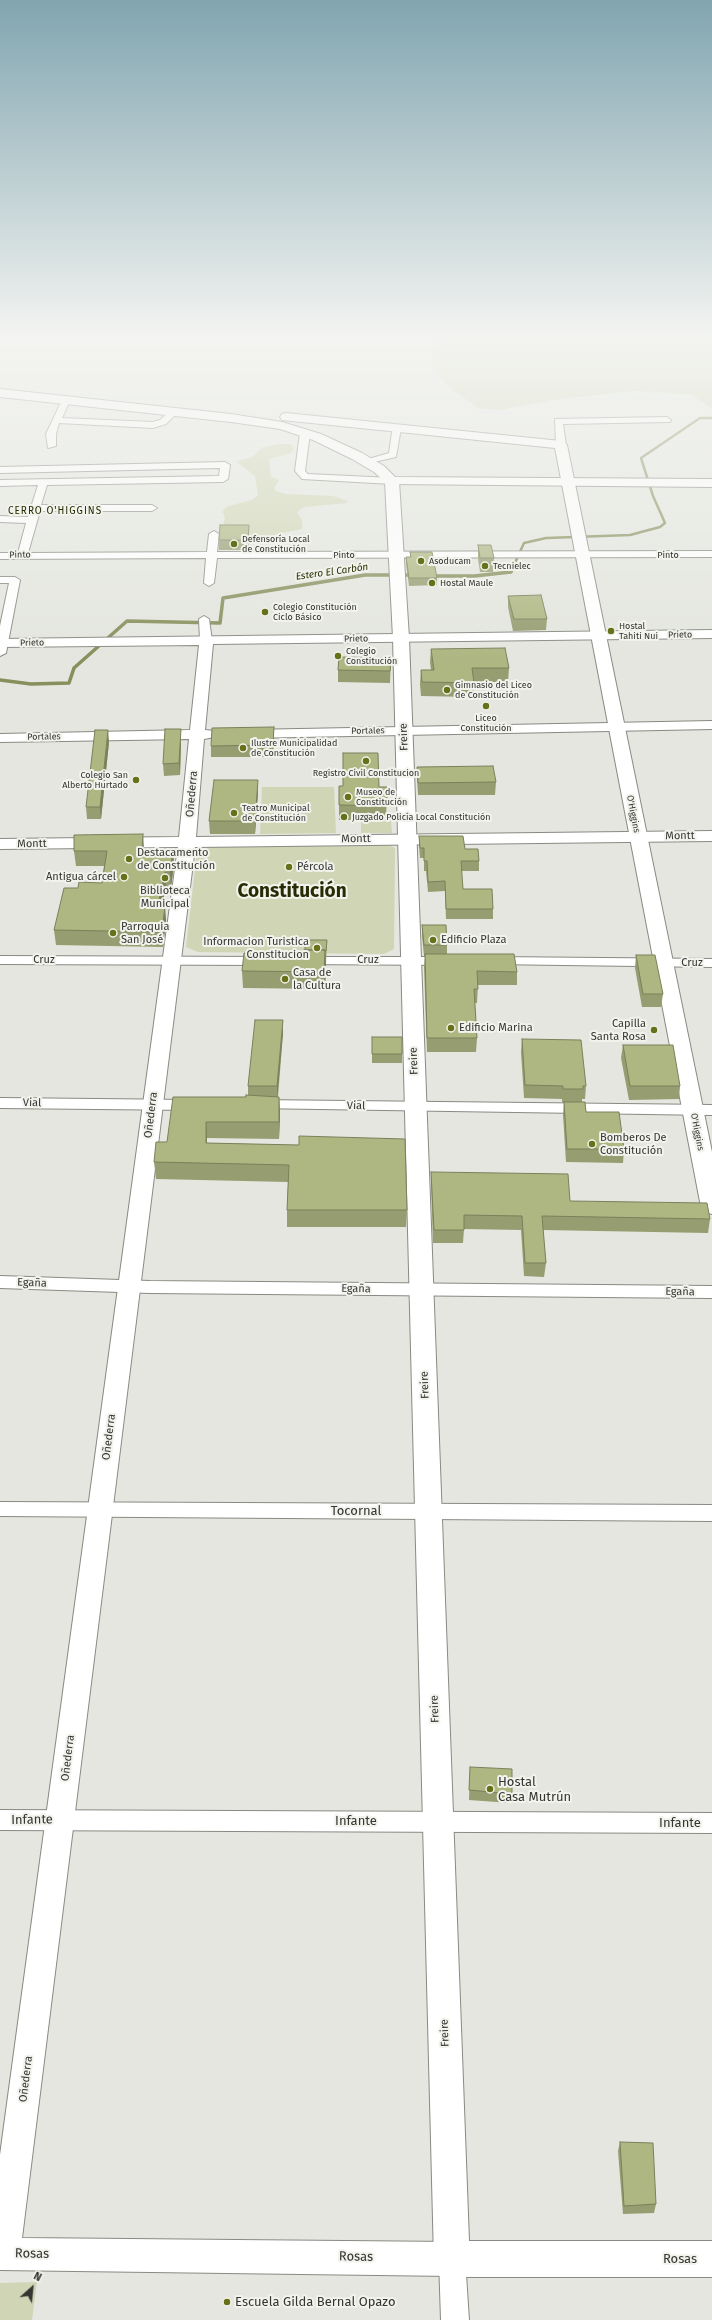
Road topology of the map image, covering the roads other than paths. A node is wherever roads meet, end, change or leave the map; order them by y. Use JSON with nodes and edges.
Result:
{"nodes":[{"id":1,"x":51,"y":442,"type":"edge"},
{"id":2,"x":304,"y":442,"type":"edge"},
{"id":3,"x":330,"y":442,"type":"edge"},
{"id":4,"x":394,"y":442,"type":"edge"},
{"id":5,"x":534,"y":442,"type":"edge"},
{"id":6,"x":561,"y":445,"type":"joint"},
{"id":7,"x":51,"y":446,"type":"dead end"},
{"id":8,"x":368,"y":462,"type":"junction"},
{"id":9,"x":0,"y":470,"type":"edge"},
{"id":10,"x":392,"y":481,"type":"junction"},
{"id":11,"x":569,"y":482,"type":"junction"},
{"id":12,"x":0,"y":483,"type":"edge"},
{"id":13,"x":42,"y":483,"type":"junction"},
{"id":14,"x":712,"y":483,"type":"edge"},
{"id":15,"x":35,"y":508,"type":"junction"},
{"id":16,"x":152,"y":508,"type":"dead end"},
{"id":17,"x":0,"y":519,"type":"edge"},
{"id":18,"x":32,"y":520,"type":"junction"},
{"id":19,"x":214,"y":534,"type":"dead end"},
{"id":20,"x":580,"y":544,"type":"junction"},
{"id":21,"x":712,"y":554,"type":"edge"},
{"id":22,"x":22,"y":555,"type":"junction"},
{"id":23,"x":212,"y":555,"type":"junction"},
{"id":24,"x":395,"y":555,"type":"junction"},
{"id":25,"x":0,"y":556,"type":"edge"},
{"id":26,"x":0,"y":580,"type":"edge"},
{"id":27,"x":209,"y":583,"type":"dead end"},
{"id":28,"x":206,"y":629,"type":"junction"},
{"id":29,"x":712,"y":634,"type":"edge"},
{"id":30,"x":599,"y":636,"type":"junction"},
{"id":31,"x":401,"y":638,"type":"junction"},
{"id":32,"x":0,"y":646,"type":"edge"},
{"id":33,"x":712,"y":725,"type":"edge"},
{"id":34,"x":616,"y":727,"type":"junction"},
{"id":35,"x":404,"y":731,"type":"junction"},
{"id":36,"x":197,"y":734,"type":"junction"},
{"id":37,"x":0,"y":738,"type":"edge"},
{"id":38,"x":638,"y":836,"type":"junction"},
{"id":39,"x":712,"y":836,"type":"edge"},
{"id":40,"x":407,"y":838,"type":"junction"},
{"id":41,"x":187,"y":840,"type":"junction"},
{"id":42,"x":0,"y":844,"type":"edge"},
{"id":43,"x":0,"y":960,"type":"edge"},
{"id":44,"x":411,"y":960,"type":"junction"},
{"id":45,"x":171,"y":961,"type":"junction"},
{"id":46,"x":456,"y":961,"type":"edge"},
{"id":47,"x":480,"y":961,"type":"edge"},
{"id":48,"x":663,"y":962,"type":"junction"},
{"id":49,"x":712,"y":963,"type":"edge"},
{"id":50,"x":0,"y":1103,"type":"edge"},
{"id":51,"x":153,"y":1104,"type":"junction"},
{"id":52,"x":205,"y":1105,"type":"edge"},
{"id":53,"x":244,"y":1105,"type":"edge"},
{"id":54,"x":416,"y":1107,"type":"junction"},
{"id":55,"x":692,"y":1109,"type":"junction"},
{"id":56,"x":712,"y":1110,"type":"edge"},
{"id":57,"x":712,"y":1207,"type":"edge"},
{"id":58,"x":0,"y":1282,"type":"edge"},
{"id":59,"x":129,"y":1286,"type":"junction"},
{"id":60,"x":422,"y":1289,"type":"junction"},
{"id":61,"x":712,"y":1292,"type":"edge"},
{"id":62,"x":0,"y":1509,"type":"edge"},
{"id":63,"x":100,"y":1510,"type":"junction"},
{"id":64,"x":428,"y":1512,"type":"junction"},
{"id":65,"x":712,"y":1513,"type":"edge"},
{"id":66,"x":60,"y":1819,"type":"junction"},
{"id":67,"x":0,"y":1820,"type":"edge"},
{"id":68,"x":438,"y":1822,"type":"junction"},
{"id":69,"x":712,"y":1823,"type":"edge"},
{"id":70,"x":2,"y":2254,"type":"edge"},
{"id":71,"x":452,"y":2259,"type":"junction"},
{"id":72,"x":712,"y":2259,"type":"edge"},
{"id":73,"x":454,"y":2320,"type":"edge"}],
"edges":[{"from":1,"to":7,"type":"street"},
{"from":2,"to":10,"type":"street"},
{"from":3,"to":8,"type":"main road"},
{"from":4,"to":8,"type":"street"},
{"from":5,"to":6,"type":"main road"},
{"from":6,"to":11,"type":"main road","name":"O'Higgins"},
{"from":8,"to":10,"type":"main road"},
{"from":9,"to":13,"type":"street"},
{"from":10,"to":11,"type":"street"},
{"from":10,"to":24,"type":"main road","name":"Freire"},
{"from":11,"to":14,"type":"street"},
{"from":11,"to":20,"type":"main road","name":"O'Higgins"},
{"from":12,"to":13,"type":"street"},
{"from":13,"to":15,"type":"street"},
{"from":15,"to":16,"type":"street"},
{"from":15,"to":18,"type":"street"},
{"from":17,"to":18,"type":"street"},
{"from":18,"to":22,"type":"street"},
{"from":19,"to":23,"type":"street"},
{"from":20,"to":21,"type":"street","name":"Pinto"},
{"from":20,"to":24,"type":"street","name":"Pinto"},
{"from":20,"to":30,"type":"main road","name":"O'Higgins"},
{"from":22,"to":23,"type":"street","name":"Pinto"},
{"from":22,"to":25,"type":"street","name":"Pinto"},
{"from":23,"to":24,"type":"street","name":"Pinto"},
{"from":23,"to":27,"type":"street"},
{"from":24,"to":31,"type":"main road","name":"Freire"},
{"from":26,"to":32,"type":"street"},
{"from":28,"to":31,"type":"street","name":"Prieto"},
{"from":28,"to":32,"type":"street","name":"Prieto"},
{"from":28,"to":36,"type":"street","name":"Oñederra"},
{"from":29,"to":30,"type":"street","name":"Prieto"},
{"from":30,"to":31,"type":"street","name":"Prieto"},
{"from":30,"to":34,"type":"main road","name":"O'Higgins"},
{"from":31,"to":35,"type":"main road","name":"Freire"},
{"from":33,"to":34,"type":"street","name":"Portales"},
{"from":34,"to":35,"type":"street","name":"Portales"},
{"from":34,"to":38,"type":"main road","name":"O'Higgins"},
{"from":35,"to":36,"type":"street","name":"Portales"},
{"from":35,"to":40,"type":"main road","name":"Freire"},
{"from":36,"to":37,"type":"street","name":"Portales"},
{"from":36,"to":41,"type":"street","name":"Oñederra"},
{"from":38,"to":39,"type":"street","name":"Montt"},
{"from":38,"to":40,"type":"street","name":"Montt"},
{"from":38,"to":48,"type":"main road","name":"O'Higgins"},
{"from":40,"to":41,"type":"street","name":"Montt"},
{"from":40,"to":44,"type":"main road","name":"Freire"},
{"from":41,"to":42,"type":"street","name":"Montt"},
{"from":41,"to":45,"type":"street","name":"Oñederra"},
{"from":43,"to":45,"type":"street","name":"Cruz"},
{"from":44,"to":45,"type":"street","name":"Cruz"},
{"from":44,"to":46,"type":"street","name":"Cruz"},
{"from":44,"to":54,"type":"main road","name":"Freire"},
{"from":45,"to":51,"type":"street","name":"Oñederra"},
{"from":47,"to":48,"type":"street","name":"Cruz"},
{"from":48,"to":49,"type":"street","name":"Cruz"},
{"from":48,"to":55,"type":"main road","name":"O'Higgins"},
{"from":50,"to":51,"type":"street","name":"Vial"},
{"from":51,"to":52,"type":"street","name":"Vial"},
{"from":51,"to":59,"type":"street","name":"Oñederra"},
{"from":53,"to":54,"type":"street","name":"Vial"},
{"from":54,"to":55,"type":"street","name":"Vial"},
{"from":54,"to":60,"type":"main road","name":"Freire"},
{"from":55,"to":56,"type":"street","name":"Vial"},
{"from":55,"to":57,"type":"main road","name":"O'Higgins"},
{"from":58,"to":59,"type":"street","name":"Egaña"},
{"from":59,"to":60,"type":"street","name":"Egaña"},
{"from":59,"to":63,"type":"street","name":"Oñederra"},
{"from":60,"to":61,"type":"street","name":"Egaña"},
{"from":60,"to":64,"type":"main road","name":"Freire"},
{"from":62,"to":63,"type":"street","name":"Tocornal"},
{"from":63,"to":64,"type":"street","name":"Tocornal"},
{"from":63,"to":66,"type":"street","name":"Oñederra"},
{"from":64,"to":65,"type":"street","name":"Tocornal"},
{"from":64,"to":68,"type":"main road","name":"Freire"},
{"from":66,"to":67,"type":"street","name":"Infante"},
{"from":66,"to":68,"type":"street","name":"Infante"},
{"from":66,"to":70,"type":"street","name":"Oñederra"},
{"from":68,"to":69,"type":"street","name":"Infante"},
{"from":68,"to":71,"type":"main road","name":"Freire"},
{"from":70,"to":71,"type":"street","name":"Rosas"},
{"from":71,"to":72,"type":"main road","name":"Rosas"},
{"from":71,"to":73,"type":"street","name":"Freire"}]}
